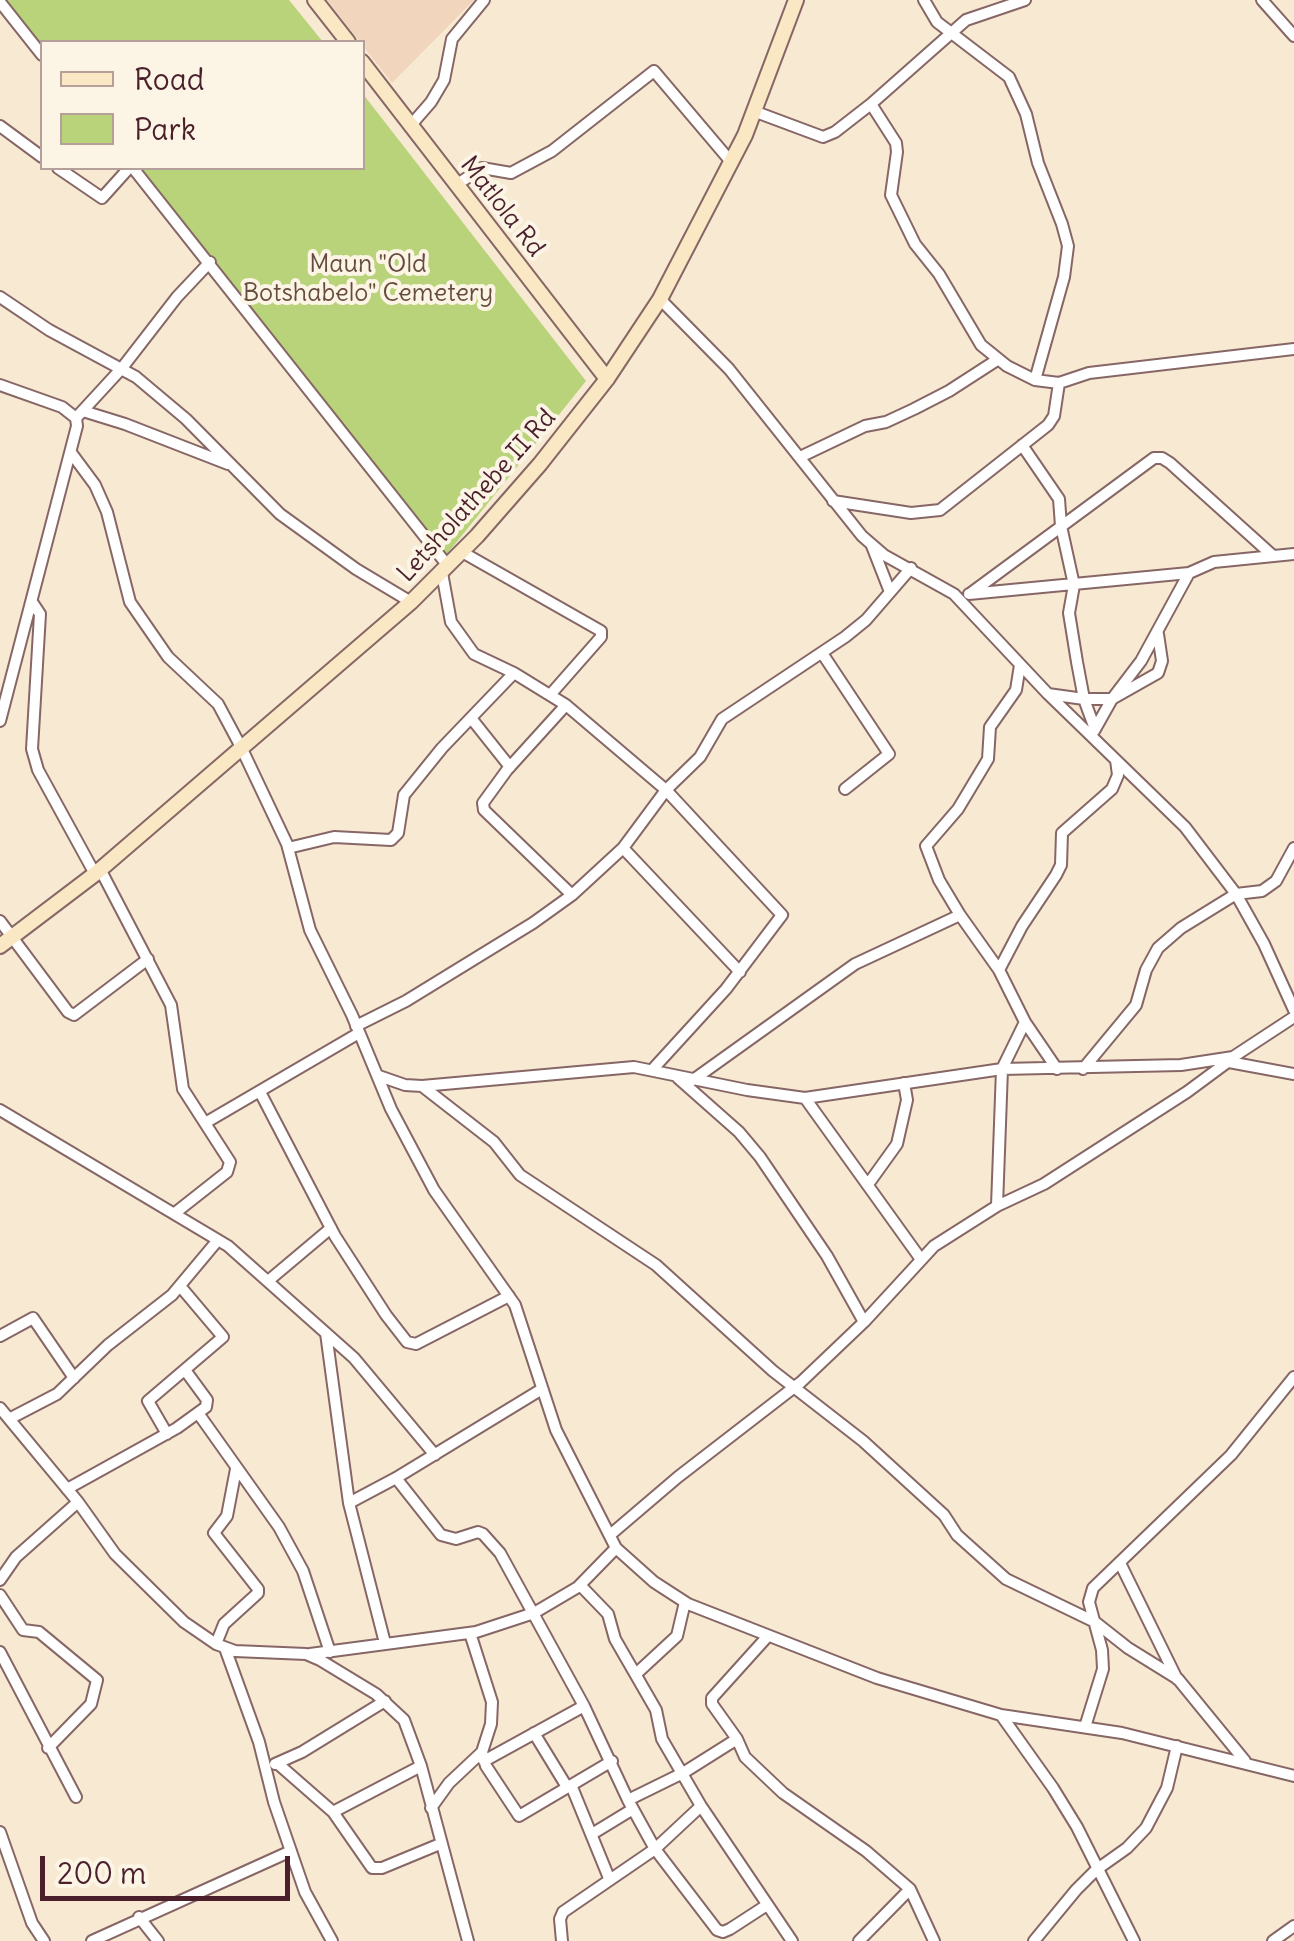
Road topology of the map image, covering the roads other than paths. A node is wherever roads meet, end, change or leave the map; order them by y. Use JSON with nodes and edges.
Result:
{"nodes":[{"id":1,"x":315,"y":0,"type":"edge"},
{"id":2,"x":484,"y":0,"type":"edge"},
{"id":3,"x":796,"y":0,"type":"edge"},
{"id":4,"x":924,"y":0,"type":"edge"},
{"id":5,"x":1025,"y":0,"type":"edge"},
{"id":6,"x":1262,"y":0,"type":"edge"},
{"id":7,"x":0,"y":2,"type":"edge"},
{"id":8,"x":950,"y":34,"type":"junction"},
{"id":9,"x":1294,"y":36,"type":"edge"},
{"id":10,"x":346,"y":40,"type":"edge"},
{"id":11,"x":40,"y":52,"type":"edge"},
{"id":12,"x":365,"y":66,"type":"edge"},
{"id":13,"x":871,"y":104,"type":"junction"},
{"id":14,"x":756,"y":112,"type":"junction"},
{"id":15,"x":410,"y":125,"type":"junction"},
{"id":16,"x":0,"y":126,"type":"edge"},
{"id":17,"x":40,"y":156,"type":"edge"},
{"id":18,"x":732,"y":163,"type":"junction"},
{"id":19,"x":61,"y":170,"type":"edge"},
{"id":20,"x":129,"y":170,"type":"edge"},
{"id":21,"x":133,"y":170,"type":"edge"},
{"id":22,"x":456,"y":184,"type":"junction"},
{"id":23,"x":210,"y":262,"type":"junction"},
{"id":24,"x":0,"y":297,"type":"edge"},
{"id":25,"x":660,"y":299,"type":"junction"},
{"id":26,"x":1294,"y":348,"type":"edge"},
{"id":27,"x":997,"y":360,"type":"junction"},
{"id":28,"x":122,"y":368,"type":"junction"},
{"id":29,"x":607,"y":378,"type":"junction"},
{"id":30,"x":1035,"y":380,"type":"junction"},
{"id":31,"x":1059,"y":382,"type":"junction"},
{"id":32,"x":0,"y":385,"type":"edge"},
{"id":33,"x":80,"y":415,"type":"junction"},
{"id":34,"x":1022,"y":445,"type":"junction"},
{"id":35,"x":72,"y":454,"type":"junction"},
{"id":36,"x":800,"y":457,"type":"junction"},
{"id":37,"x":234,"y":466,"type":"junction"},
{"id":38,"x":832,"y":501,"type":"junction"},
{"id":39,"x":1061,"y":526,"type":"junction"},
{"id":40,"x":870,"y":542,"type":"junction"},
{"id":41,"x":462,"y":552,"type":"junction"},
{"id":42,"x":1294,"y":554,"type":"edge"},
{"id":43,"x":1272,"y":555,"type":"junction"},
{"id":44,"x":911,"y":568,"type":"junction"},
{"id":45,"x":445,"y":570,"type":"junction"},
{"id":46,"x":1189,"y":572,"type":"junction"},
{"id":47,"x":1074,"y":585,"type":"junction"},
{"id":48,"x":890,"y":592,"type":"junction"},
{"id":49,"x":954,"y":594,"type":"junction"},
{"id":50,"x":971,"y":594,"type":"junction"},
{"id":51,"x":32,"y":602,"type":"junction"},
{"id":52,"x":412,"y":602,"type":"junction"},
{"id":53,"x":1158,"y":632,"type":"junction"},
{"id":54,"x":822,"y":653,"type":"junction"},
{"id":55,"x":1020,"y":665,"type":"junction"},
{"id":56,"x":514,"y":674,"type":"junction"},
{"id":57,"x":1048,"y":694,"type":"junction"},
{"id":58,"x":550,"y":695,"type":"junction"},
{"id":59,"x":1112,"y":699,"type":"junction"},
{"id":60,"x":1084,"y":700,"type":"junction"},
{"id":61,"x":566,"y":705,"type":"junction"},
{"id":62,"x":471,"y":718,"type":"junction"},
{"id":63,"x":0,"y":722,"type":"edge"},
{"id":64,"x":1094,"y":732,"type":"junction"},
{"id":65,"x":241,"y":747,"type":"junction"},
{"id":66,"x":1116,"y":760,"type":"junction"},
{"id":67,"x":510,"y":767,"type":"junction"},
{"id":68,"x":845,"y":788,"type":"dead end"},
{"id":69,"x":666,"y":790,"type":"junction"},
{"id":70,"x":288,"y":848,"type":"junction"},
{"id":71,"x":623,"y":848,"type":"junction"},
{"id":72,"x":1294,"y":848,"type":"edge"},
{"id":73,"x":98,"y":872,"type":"junction"},
{"id":74,"x":572,"y":894,"type":"junction"},
{"id":75,"x":1236,"y":894,"type":"junction"},
{"id":76,"x":960,"y":915,"type":"junction"},
{"id":77,"x":0,"y":920,"type":"edge"},
{"id":78,"x":14,"y":938,"type":"junction"},
{"id":79,"x":0,"y":946,"type":"edge"},
{"id":80,"x":148,"y":959,"type":"junction"},
{"id":81,"x":999,"y":970,"type":"junction"},
{"id":82,"x":740,"y":972,"type":"junction"},
{"id":83,"x":1294,"y":1014,"type":"edge"},
{"id":84,"x":1025,"y":1022,"type":"junction"},
{"id":85,"x":358,"y":1029,"type":"junction"},
{"id":86,"x":1231,"y":1060,"type":"junction"},
{"id":87,"x":1057,"y":1069,"type":"junction"},
{"id":88,"x":1083,"y":1069,"type":"junction"},
{"id":89,"x":652,"y":1070,"type":"junction"},
{"id":90,"x":1002,"y":1070,"type":"junction"},
{"id":91,"x":1294,"y":1074,"type":"edge"},
{"id":92,"x":379,"y":1076,"type":"junction"},
{"id":93,"x":678,"y":1077,"type":"junction"},
{"id":94,"x":693,"y":1080,"type":"junction"},
{"id":95,"x":904,"y":1083,"type":"junction"},
{"id":96,"x":422,"y":1086,"type":"junction"},
{"id":97,"x":260,"y":1092,"type":"junction"},
{"id":98,"x":805,"y":1098,"type":"junction"},
{"id":99,"x":0,"y":1110,"type":"edge"},
{"id":100,"x":205,"y":1123,"type":"junction"},
{"id":101,"x":868,"y":1183,"type":"junction"},
{"id":102,"x":997,"y":1206,"type":"junction"},
{"id":103,"x":176,"y":1214,"type":"junction"},
{"id":104,"x":331,"y":1228,"type":"junction"},
{"id":105,"x":218,"y":1240,"type":"junction"},
{"id":106,"x":920,"y":1258,"type":"junction"},
{"id":107,"x":268,"y":1281,"type":"junction"},
{"id":108,"x":180,"y":1286,"type":"junction"},
{"id":109,"x":509,"y":1296,"type":"junction"},
{"id":110,"x":864,"y":1322,"type":"junction"},
{"id":111,"x":326,"y":1332,"type":"junction"},
{"id":112,"x":0,"y":1336,"type":"edge"},
{"id":113,"x":185,"y":1370,"type":"junction"},
{"id":114,"x":1294,"y":1376,"type":"edge"},
{"id":115,"x":74,"y":1378,"type":"junction"},
{"id":116,"x":794,"y":1388,"type":"junction"},
{"id":117,"x":542,"y":1389,"type":"junction"},
{"id":118,"x":0,"y":1408,"type":"edge"},
{"id":119,"x":198,"y":1413,"type":"junction"},
{"id":120,"x":9,"y":1418,"type":"junction"},
{"id":121,"x":166,"y":1434,"type":"junction"},
{"id":122,"x":435,"y":1456,"type":"junction"},
{"id":123,"x":236,"y":1469,"type":"junction"},
{"id":124,"x":396,"y":1478,"type":"junction"},
{"id":125,"x":67,"y":1488,"type":"junction"},
{"id":126,"x":78,"y":1502,"type":"junction"},
{"id":127,"x":349,"y":1503,"type":"junction"},
{"id":128,"x":610,"y":1536,"type":"junction"},
{"id":129,"x":616,"y":1548,"type":"junction"},
{"id":130,"x":1120,"y":1563,"type":"junction"},
{"id":131,"x":0,"y":1579,"type":"edge"},
{"id":132,"x":580,"y":1585,"type":"junction"},
{"id":133,"x":0,"y":1595,"type":"edge"},
{"id":134,"x":685,"y":1602,"type":"junction"},
{"id":135,"x":534,"y":1613,"type":"junction"},
{"id":136,"x":1095,"y":1622,"type":"junction"},
{"id":137,"x":470,"y":1633,"type":"junction"},
{"id":138,"x":767,"y":1637,"type":"junction"},
{"id":139,"x":385,"y":1643,"type":"junction"},
{"id":140,"x":220,"y":1646,"type":"junction"},
{"id":141,"x":0,"y":1652,"type":"edge"},
{"id":142,"x":330,"y":1652,"type":"junction"},
{"id":143,"x":306,"y":1654,"type":"junction"},
{"id":144,"x":637,"y":1673,"type":"junction"},
{"id":145,"x":1178,"y":1679,"type":"junction"},
{"id":146,"x":385,"y":1702,"type":"junction"},
{"id":147,"x":584,"y":1706,"type":"junction"},
{"id":148,"x":1001,"y":1715,"type":"junction"},
{"id":149,"x":1085,"y":1727,"type":"junction"},
{"id":150,"x":534,"y":1733,"type":"junction"},
{"id":151,"x":737,"y":1739,"type":"junction"},
{"id":152,"x":1177,"y":1746,"type":"junction"},
{"id":153,"x":48,"y":1748,"type":"junction"},
{"id":154,"x":483,"y":1756,"type":"junction"},
{"id":155,"x":612,"y":1761,"type":"junction"},
{"id":156,"x":1246,"y":1762,"type":"junction"},
{"id":157,"x":277,"y":1763,"type":"junction"},
{"id":158,"x":421,"y":1766,"type":"junction"},
{"id":159,"x":265,"y":1768,"type":"junction"},
{"id":160,"x":683,"y":1772,"type":"junction"},
{"id":161,"x":1294,"y":1776,"type":"edge"},
{"id":162,"x":569,"y":1786,"type":"junction"},
{"id":163,"x":76,"y":1796,"type":"dead end"},
{"id":164,"x":630,"y":1805,"type":"junction"},
{"id":165,"x":702,"y":1806,"type":"junction"},
{"id":166,"x":432,"y":1808,"type":"junction"},
{"id":167,"x":333,"y":1812,"type":"junction"},
{"id":168,"x":0,"y":1832,"type":"edge"},
{"id":169,"x":592,"y":1834,"type":"junction"},
{"id":170,"x":440,"y":1844,"type":"junction"},
{"id":171,"x":656,"y":1849,"type":"junction"},
{"id":172,"x":291,"y":1851,"type":"junction"},
{"id":173,"x":1096,"y":1870,"type":"junction"},
{"id":174,"x":610,"y":1878,"type":"junction"},
{"id":175,"x":910,"y":1889,"type":"junction"},
{"id":176,"x":767,"y":1905,"type":"junction"},
{"id":177,"x":139,"y":1917,"type":"junction"},
{"id":178,"x":712,"y":1922,"type":"junction"},
{"id":179,"x":1294,"y":1926,"type":"edge"},
{"id":180,"x":44,"y":1941,"type":"edge"},
{"id":181,"x":92,"y":1941,"type":"edge"},
{"id":182,"x":158,"y":1941,"type":"edge"},
{"id":183,"x":332,"y":1941,"type":"edge"},
{"id":184,"x":468,"y":1941,"type":"edge"},
{"id":185,"x":562,"y":1941,"type":"edge"},
{"id":186,"x":710,"y":1941,"type":"edge"},
{"id":187,"x":792,"y":1941,"type":"edge"},
{"id":188,"x":859,"y":1941,"type":"edge"},
{"id":189,"x":934,"y":1941,"type":"edge"},
{"id":190,"x":1034,"y":1941,"type":"edge"},
{"id":191,"x":1134,"y":1941,"type":"edge"},
{"id":192,"x":1273,"y":1941,"type":"edge"}],
"edges":[{"from":1,"to":10,"type":"street"},
{"from":2,"to":15,"type":"street"},
{"from":3,"to":14,"type":"street","name":"Letsholathebe II Rd"},
{"from":4,"to":8,"type":"street"},
{"from":5,"to":8,"type":"street"},
{"from":6,"to":9,"type":"street"},
{"from":7,"to":11,"type":"street"},
{"from":8,"to":13,"type":"street"},
{"from":8,"to":30,"type":"street"},
{"from":12,"to":15,"type":"street","name":"Matlola Rd"},
{"from":13,"to":14,"type":"street"},
{"from":13,"to":27,"type":"street"},
{"from":14,"to":18,"type":"street","name":"Letsholathebe II Rd"},
{"from":15,"to":22,"type":"street","name":"Matlola Rd"},
{"from":16,"to":17,"type":"street"},
{"from":18,"to":22,"type":"street"},
{"from":18,"to":25,"type":"street","name":"Letsholathebe II Rd"},
{"from":19,"to":20,"type":"street"},
{"from":21,"to":23,"type":"street"},
{"from":22,"to":29,"type":"street","name":"Matlola Rd"},
{"from":23,"to":28,"type":"street"},
{"from":23,"to":45,"type":"street"},
{"from":24,"to":28,"type":"street"},
{"from":25,"to":29,"type":"street","name":"Letsholathebe II Rd"},
{"from":25,"to":36,"type":"street"},
{"from":26,"to":31,"type":"street"},
{"from":27,"to":30,"type":"street"},
{"from":27,"to":36,"type":"street"},
{"from":28,"to":33,"type":"street"},
{"from":28,"to":37,"type":"street"},
{"from":29,"to":41,"type":"street","name":"Letsholathebe II Rd"},
{"from":30,"to":31,"type":"street"},
{"from":31,"to":34,"type":"street"},
{"from":32,"to":33,"type":"street"},
{"from":33,"to":35,"type":"street"},
{"from":33,"to":37,"type":"street"},
{"from":34,"to":38,"type":"street"},
{"from":34,"to":39,"type":"street"},
{"from":35,"to":51,"type":"street"},
{"from":35,"to":65,"type":"street"},
{"from":36,"to":38,"type":"street"},
{"from":37,"to":52,"type":"street"},
{"from":38,"to":40,"type":"street"},
{"from":39,"to":43,"type":"street"},
{"from":39,"to":47,"type":"street"},
{"from":39,"to":50,"type":"street"},
{"from":40,"to":44,"type":"street"},
{"from":40,"to":48,"type":"street"},
{"from":41,"to":45,"type":"street","name":"Letsholathebe II Rd"},
{"from":41,"to":58,"type":"street"},
{"from":42,"to":43,"type":"street"},
{"from":43,"to":46,"type":"street"},
{"from":44,"to":48,"type":"street"},
{"from":44,"to":49,"type":"street"},
{"from":45,"to":52,"type":"street","name":"Letsholathebe II Rd"},
{"from":45,"to":56,"type":"street"},
{"from":46,"to":47,"type":"street"},
{"from":46,"to":53,"type":"street"},
{"from":47,"to":50,"type":"street"},
{"from":47,"to":60,"type":"street"},
{"from":48,"to":54,"type":"street"},
{"from":49,"to":50,"type":"street"},
{"from":49,"to":55,"type":"street"},
{"from":51,"to":63,"type":"street"},
{"from":51,"to":73,"type":"street"},
{"from":52,"to":65,"type":"street","name":"Letsholathebe II Rd"},
{"from":53,"to":59,"type":"street"},
{"from":53,"to":59,"type":"street"},
{"from":54,"to":68,"type":"street"},
{"from":54,"to":69,"type":"street"},
{"from":55,"to":57,"type":"street"},
{"from":55,"to":76,"type":"street"},
{"from":56,"to":58,"type":"street"},
{"from":56,"to":62,"type":"street"},
{"from":57,"to":60,"type":"street"},
{"from":57,"to":64,"type":"street"},
{"from":58,"to":61,"type":"street"},
{"from":59,"to":60,"type":"street"},
{"from":59,"to":64,"type":"street"},
{"from":60,"to":64,"type":"street"},
{"from":61,"to":67,"type":"street"},
{"from":61,"to":69,"type":"street"},
{"from":62,"to":67,"type":"street"},
{"from":62,"to":70,"type":"street"},
{"from":64,"to":66,"type":"street"},
{"from":65,"to":70,"type":"street"},
{"from":65,"to":73,"type":"street","name":"Letsholathebe II Rd"},
{"from":66,"to":75,"type":"street"},
{"from":66,"to":81,"type":"street"},
{"from":67,"to":74,"type":"street"},
{"from":69,"to":71,"type":"street"},
{"from":69,"to":82,"type":"street"},
{"from":70,"to":85,"type":"street"},
{"from":71,"to":74,"type":"street"},
{"from":71,"to":82,"type":"street"},
{"from":72,"to":75,"type":"street"},
{"from":73,"to":78,"type":"street","name":"Letsholathebe II Rd"},
{"from":73,"to":80,"type":"street"},
{"from":74,"to":85,"type":"street"},
{"from":75,"to":83,"type":"street"},
{"from":75,"to":88,"type":"street"},
{"from":76,"to":81,"type":"street"},
{"from":76,"to":94,"type":"street"},
{"from":77,"to":78,"type":"street"},
{"from":78,"to":79,"type":"street","name":"Letsholathebe II Rd"},
{"from":78,"to":80,"type":"street"},
{"from":80,"to":100,"type":"street"},
{"from":81,"to":84,"type":"street"},
{"from":82,"to":89,"type":"street"},
{"from":83,"to":86,"type":"street"},
{"from":84,"to":87,"type":"street"},
{"from":84,"to":90,"type":"street"},
{"from":85,"to":92,"type":"street"},
{"from":85,"to":97,"type":"street"},
{"from":86,"to":88,"type":"street"},
{"from":86,"to":91,"type":"street"},
{"from":86,"to":102,"type":"street"},
{"from":87,"to":88,"type":"street"},
{"from":87,"to":90,"type":"street"},
{"from":89,"to":93,"type":"street"},
{"from":89,"to":96,"type":"street"},
{"from":90,"to":95,"type":"street"},
{"from":90,"to":102,"type":"street"},
{"from":92,"to":96,"type":"street"},
{"from":92,"to":109,"type":"street"},
{"from":93,"to":94,"type":"street"},
{"from":93,"to":110,"type":"street"},
{"from":94,"to":98,"type":"street"},
{"from":95,"to":98,"type":"street"},
{"from":95,"to":101,"type":"street"},
{"from":96,"to":116,"type":"street"},
{"from":97,"to":100,"type":"street"},
{"from":97,"to":104,"type":"street"},
{"from":98,"to":101,"type":"street"},
{"from":99,"to":103,"type":"street"},
{"from":100,"to":103,"type":"street"},
{"from":101,"to":106,"type":"street"},
{"from":102,"to":106,"type":"street"},
{"from":103,"to":105,"type":"street"},
{"from":104,"to":107,"type":"street"},
{"from":104,"to":109,"type":"street"},
{"from":105,"to":107,"type":"street"},
{"from":105,"to":108,"type":"street"},
{"from":106,"to":110,"type":"street"},
{"from":107,"to":111,"type":"street"},
{"from":108,"to":113,"type":"street"},
{"from":108,"to":115,"type":"street"},
{"from":109,"to":117,"type":"street"},
{"from":110,"to":116,"type":"street"},
{"from":111,"to":122,"type":"street"},
{"from":111,"to":127,"type":"street"},
{"from":112,"to":115,"type":"street"},
{"from":113,"to":119,"type":"street"},
{"from":113,"to":121,"type":"street"},
{"from":114,"to":130,"type":"street"},
{"from":115,"to":120,"type":"street"},
{"from":116,"to":128,"type":"street"},
{"from":116,"to":136,"type":"street"},
{"from":117,"to":122,"type":"street"},
{"from":117,"to":128,"type":"street"},
{"from":118,"to":120,"type":"street"},
{"from":119,"to":121,"type":"street"},
{"from":119,"to":123,"type":"street"},
{"from":120,"to":125,"type":"street"},
{"from":121,"to":125,"type":"street"},
{"from":122,"to":124,"type":"street"},
{"from":123,"to":140,"type":"street"},
{"from":123,"to":142,"type":"street"},
{"from":124,"to":127,"type":"street"},
{"from":124,"to":135,"type":"street"},
{"from":125,"to":126,"type":"street"},
{"from":126,"to":131,"type":"street"},
{"from":126,"to":140,"type":"street"},
{"from":127,"to":139,"type":"street"},
{"from":128,"to":129,"type":"street"},
{"from":129,"to":132,"type":"street"},
{"from":129,"to":134,"type":"street"},
{"from":130,"to":136,"type":"street"},
{"from":130,"to":145,"type":"street"},
{"from":132,"to":135,"type":"street"},
{"from":132,"to":144,"type":"street"},
{"from":133,"to":153,"type":"street"},
{"from":134,"to":138,"type":"street"},
{"from":134,"to":144,"type":"street"},
{"from":135,"to":137,"type":"street"},
{"from":135,"to":147,"type":"street"},
{"from":136,"to":145,"type":"street"},
{"from":136,"to":149,"type":"street"},
{"from":137,"to":139,"type":"street"},
{"from":137,"to":154,"type":"street"},
{"from":138,"to":148,"type":"street"},
{"from":138,"to":151,"type":"street"},
{"from":139,"to":142,"type":"street"},
{"from":140,"to":143,"type":"street"},
{"from":140,"to":159,"type":"street"},
{"from":141,"to":153,"type":"street"},
{"from":142,"to":143,"type":"street"},
{"from":143,"to":146,"type":"street"},
{"from":144,"to":160,"type":"street"},
{"from":145,"to":156,"type":"street"},
{"from":146,"to":157,"type":"street"},
{"from":146,"to":158,"type":"street"},
{"from":147,"to":150,"type":"street"},
{"from":147,"to":155,"type":"street"},
{"from":148,"to":149,"type":"street"},
{"from":148,"to":173,"type":"street"},
{"from":149,"to":152,"type":"street"},
{"from":150,"to":154,"type":"street"},
{"from":150,"to":162,"type":"street"},
{"from":151,"to":160,"type":"street"},
{"from":151,"to":175,"type":"street"},
{"from":152,"to":156,"type":"street"},
{"from":152,"to":173,"type":"street"},
{"from":153,"to":163,"type":"street"},
{"from":154,"to":162,"type":"street"},
{"from":154,"to":166,"type":"street"},
{"from":155,"to":162,"type":"street"},
{"from":155,"to":164,"type":"street"},
{"from":156,"to":161,"type":"street"},
{"from":157,"to":159,"type":"street"},
{"from":157,"to":167,"type":"street"},
{"from":158,"to":166,"type":"street"},
{"from":158,"to":167,"type":"street"},
{"from":159,"to":172,"type":"street"},
{"from":160,"to":164,"type":"street"},
{"from":160,"to":165,"type":"street"},
{"from":162,"to":169,"type":"street"},
{"from":164,"to":169,"type":"street"},
{"from":164,"to":171,"type":"street"},
{"from":165,"to":171,"type":"street"},
{"from":165,"to":176,"type":"street"},
{"from":166,"to":170,"type":"street"},
{"from":167,"to":170,"type":"street"},
{"from":168,"to":180,"type":"street"},
{"from":169,"to":174,"type":"street"},
{"from":170,"to":184,"type":"street"},
{"from":171,"to":174,"type":"street"},
{"from":171,"to":178,"type":"street"},
{"from":172,"to":177,"type":"street"},
{"from":172,"to":183,"type":"street"},
{"from":173,"to":190,"type":"street"},
{"from":173,"to":191,"type":"street"},
{"from":174,"to":185,"type":"street"},
{"from":175,"to":188,"type":"street"},
{"from":175,"to":189,"type":"street"},
{"from":176,"to":178,"type":"street"},
{"from":176,"to":187,"type":"street"},
{"from":177,"to":181,"type":"street"},
{"from":177,"to":182,"type":"street"},
{"from":178,"to":186,"type":"street"},
{"from":179,"to":192,"type":"street"}]}
